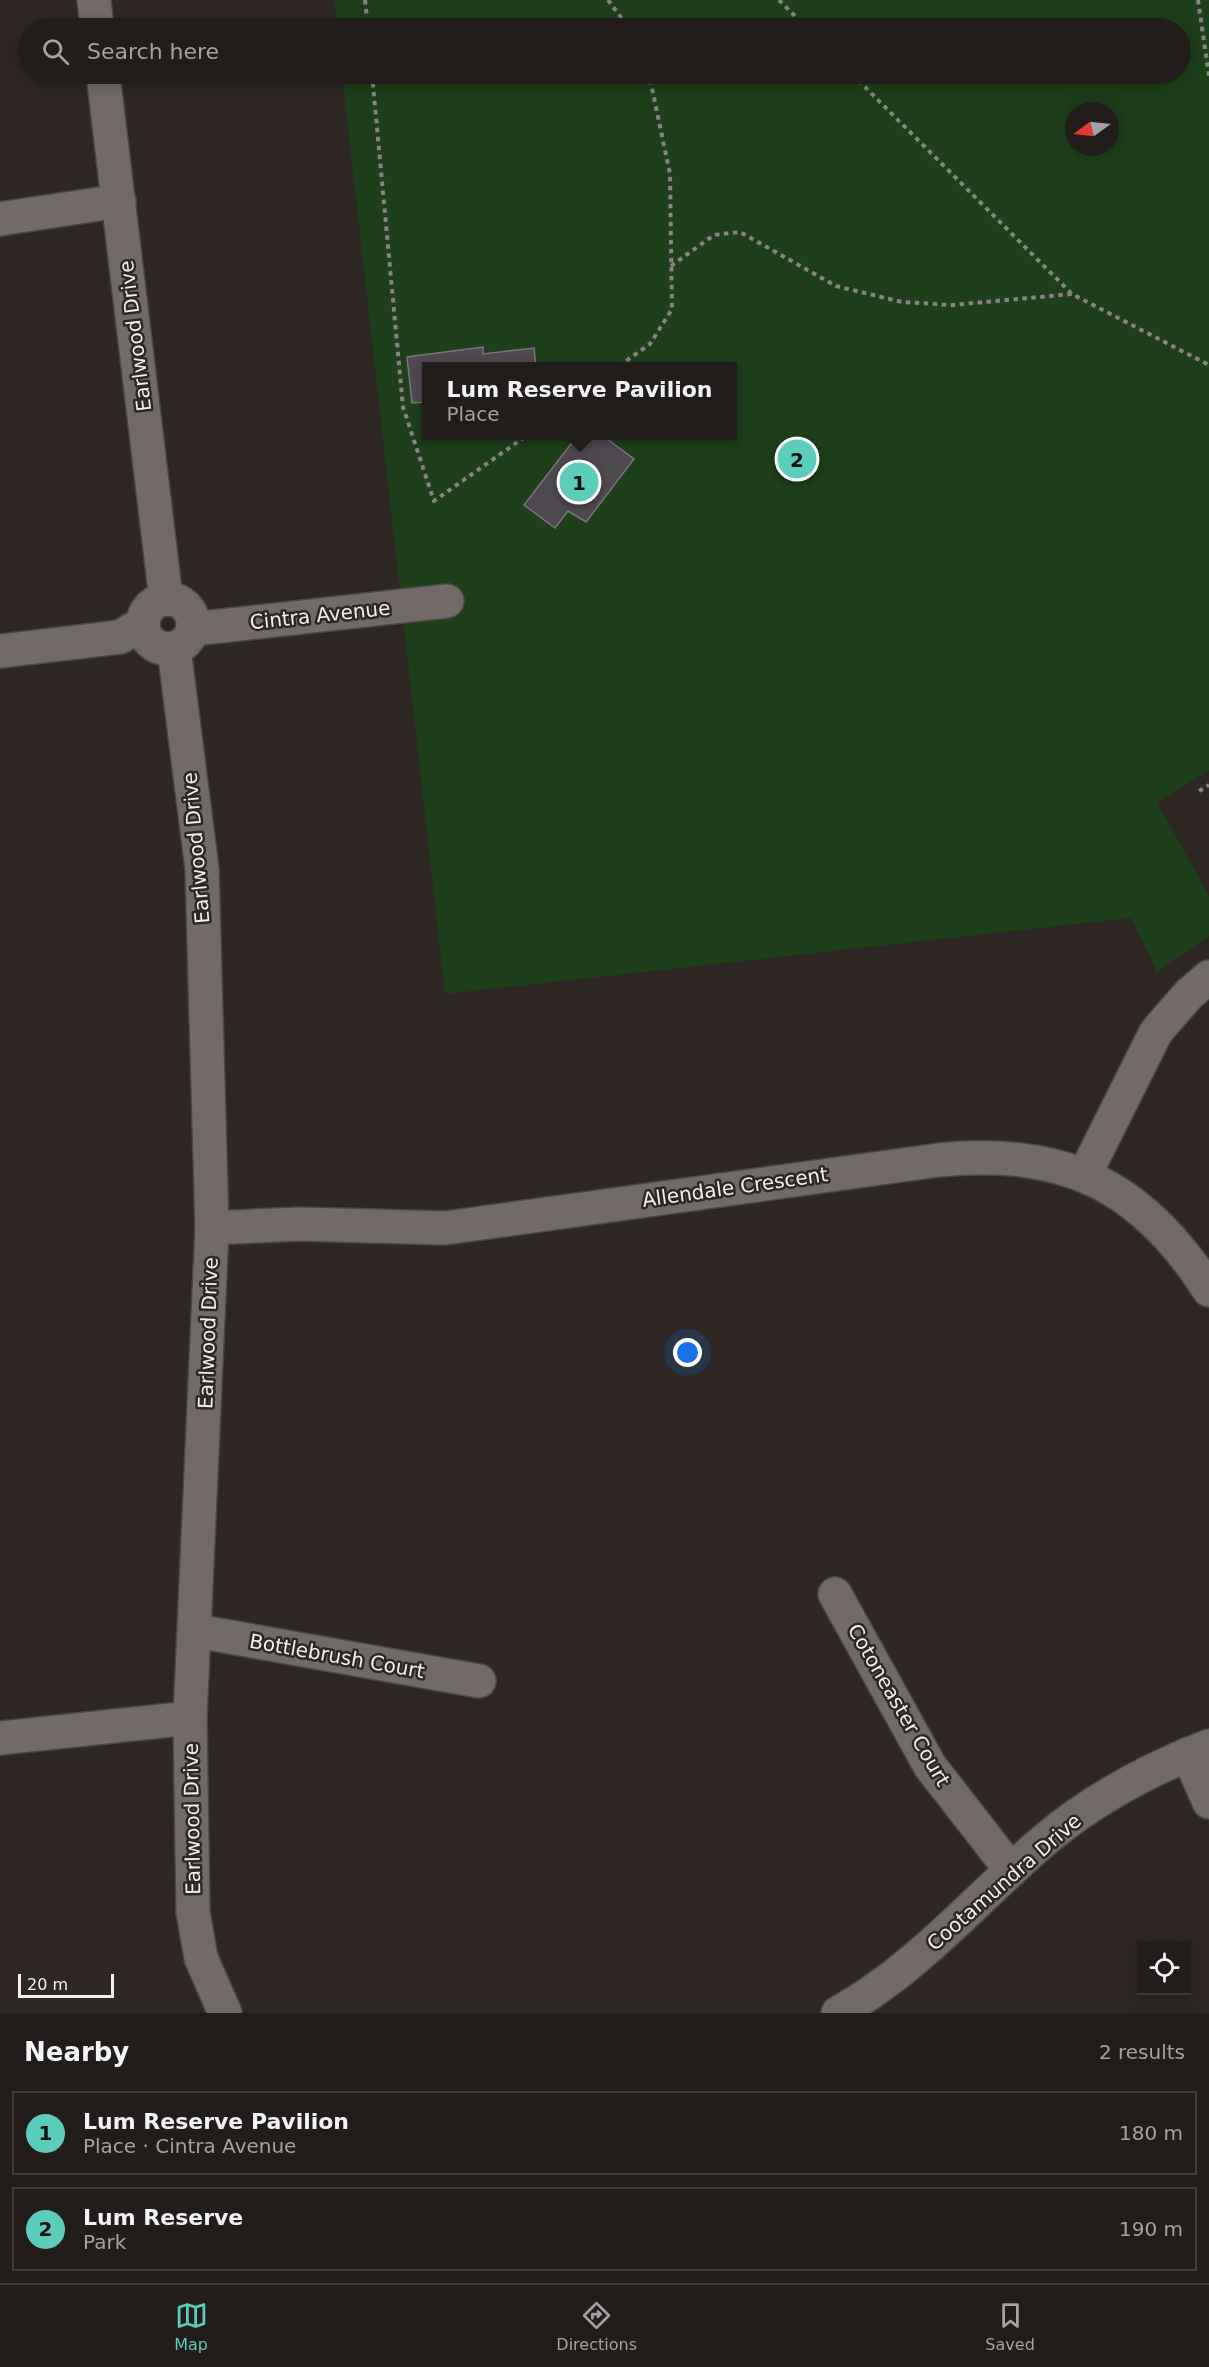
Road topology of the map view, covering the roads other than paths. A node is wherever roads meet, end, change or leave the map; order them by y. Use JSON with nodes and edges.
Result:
{"nodes":[{"id":1,"x":94,"y":0,"type":"edge"},
{"id":2,"x":96,"y":18,"type":"edge"},
{"id":3,"x":104,"y":84,"type":"edge"},
{"id":4,"x":119,"y":201,"type":"junction"},
{"id":5,"x":0,"y":219,"type":"edge"},
{"id":6,"x":166,"y":599,"type":"junction"},
{"id":7,"x":447,"y":601,"type":"dead end"},
{"id":8,"x":142,"y":623,"type":"junction"},
{"id":9,"x":183,"y":639,"type":"junction"},
{"id":10,"x":0,"y":651,"type":"edge"},
{"id":11,"x":1209,"y":976,"type":"edge"},
{"id":12,"x":1085,"y":1174,"type":"junction"},
{"id":13,"x":212,"y":1228,"type":"junction"},
{"id":14,"x":1209,"y":1290,"type":"edge"},
{"id":15,"x":835,"y":1594,"type":"dead end"},
{"id":16,"x":196,"y":1630,"type":"junction"},
{"id":17,"x":479,"y":1681,"type":"dead end"},
{"id":18,"x":190,"y":1718,"type":"junction"},
{"id":19,"x":0,"y":1738,"type":"edge"},
{"id":20,"x":1199,"y":1750,"type":"edge"},
{"id":21,"x":1209,"y":1802,"type":"edge"},
{"id":22,"x":1011,"y":1870,"type":"junction"},
{"id":23,"x":225,"y":2013,"type":"edge"},
{"id":24,"x":838,"y":2013,"type":"edge"}],
"edges":[{"from":1,"to":2,"type":"street"},
{"from":3,"to":4,"type":"street","name":"Earlwood Drive"},
{"from":4,"to":5,"type":"street"},
{"from":4,"to":6,"type":"street","name":"Earlwood Drive"},
{"from":6,"to":8,"type":"street"},
{"from":6,"to":9,"type":"street"},
{"from":7,"to":9,"type":"street","name":"Cintra Avenue"},
{"from":8,"to":9,"type":"street"},
{"from":8,"to":10,"type":"street"},
{"from":9,"to":13,"type":"street","name":"Earlwood Drive"},
{"from":11,"to":12,"type":"street"},
{"from":12,"to":13,"type":"street","name":"Allendale Crescent"},
{"from":12,"to":14,"type":"street","name":"Allendale Crescent"},
{"from":13,"to":16,"type":"street","name":"Earlwood Drive"},
{"from":15,"to":22,"type":"street","name":"Cotoneaster Court"},
{"from":16,"to":17,"type":"street","name":"Bottlebrush Court"},
{"from":16,"to":18,"type":"street","name":"Earlwood Drive"},
{"from":18,"to":19,"type":"street"},
{"from":18,"to":23,"type":"street","name":"Earlwood Drive"},
{"from":20,"to":21,"type":"street"},
{"from":20,"to":22,"type":"street","name":"Cootamundra Drive"},
{"from":22,"to":24,"type":"street","name":"Cootamundra Drive"}]}
